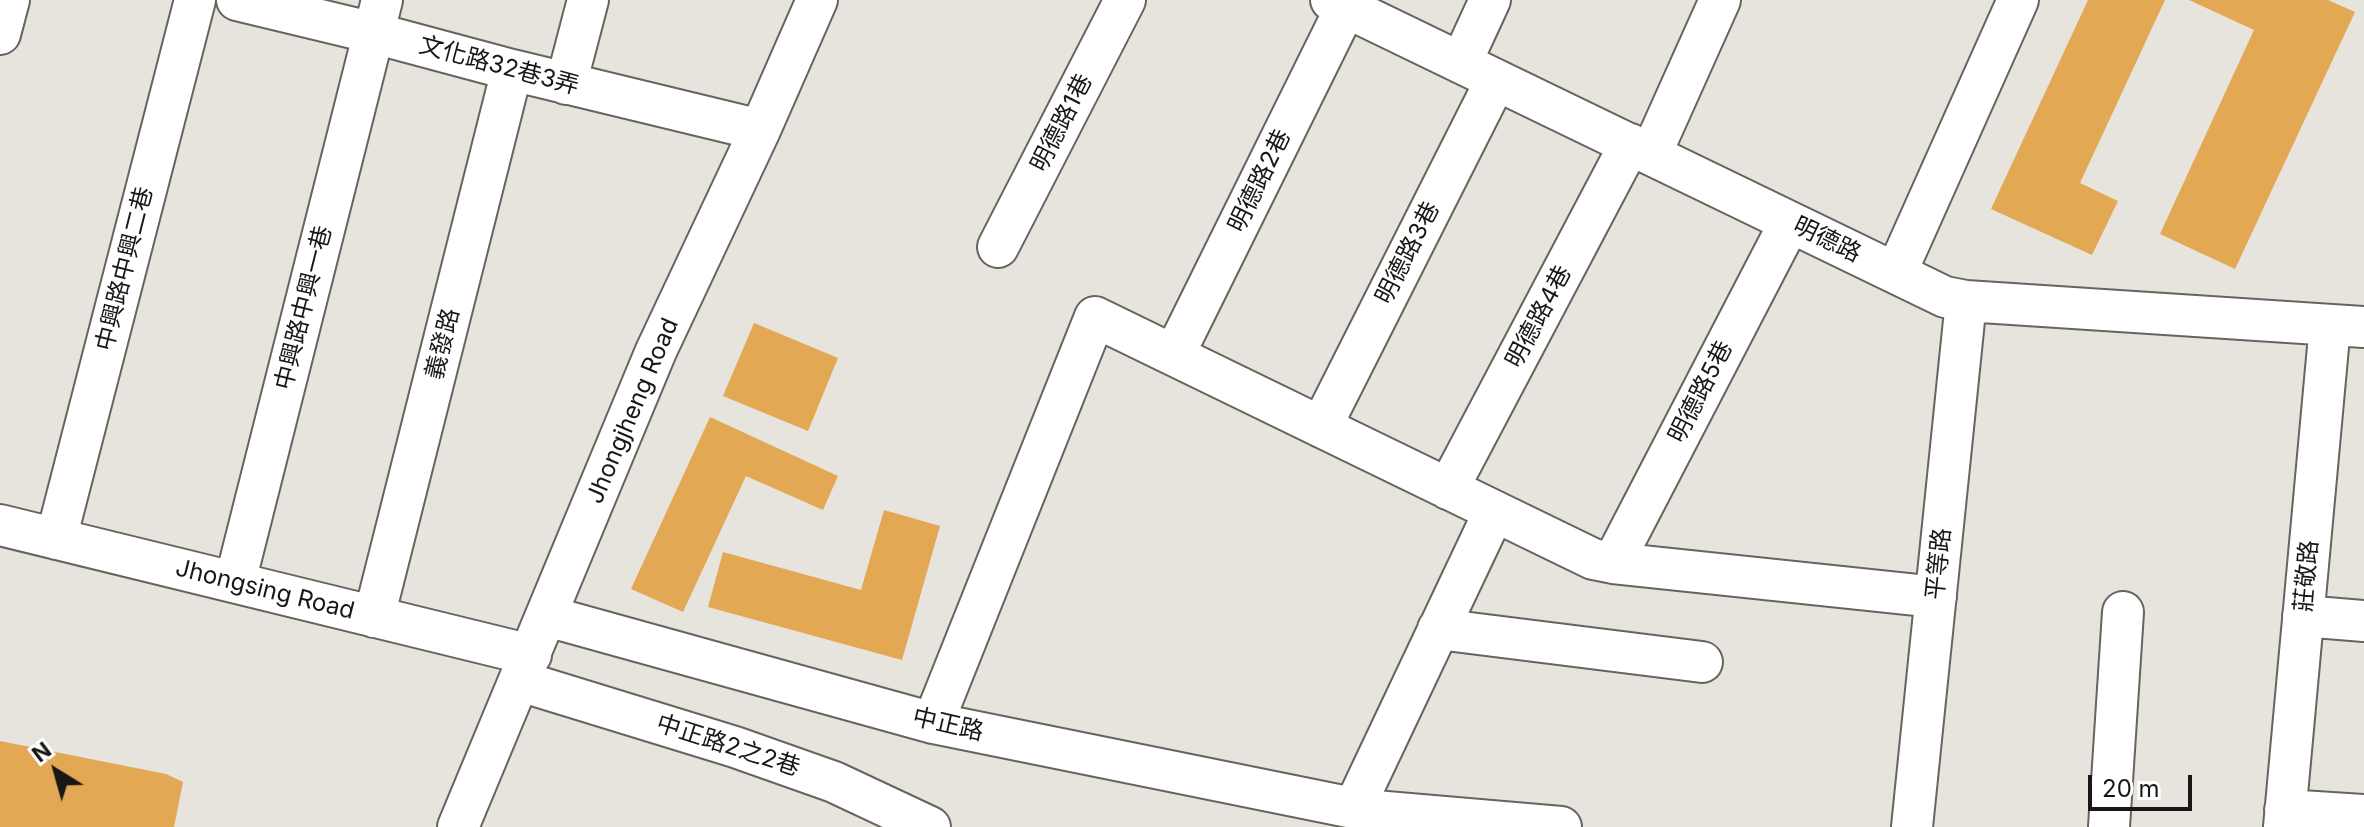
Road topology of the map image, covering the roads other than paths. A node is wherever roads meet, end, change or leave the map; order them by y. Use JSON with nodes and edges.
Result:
{"nodes":[{"id":1,"x":9,"y":0,"type":"edge"},
{"id":2,"x":195,"y":0,"type":"edge"},
{"id":3,"x":237,"y":0,"type":"edge"},
{"id":4,"x":588,"y":0,"type":"edge"},
{"id":5,"x":817,"y":0,"type":"edge"},
{"id":6,"x":1125,"y":0,"type":"edge"},
{"id":7,"x":1490,"y":0,"type":"edge"},
{"id":8,"x":1720,"y":0,"type":"edge"},
{"id":9,"x":2018,"y":0,"type":"edge"},
{"id":10,"x":1339,"y":4,"type":"edge"},
{"id":11,"x":378,"y":16,"type":"edge"},
{"id":12,"x":0,"y":34,"type":"edge"},
{"id":13,"x":1461,"y":63,"type":"junction"},
{"id":14,"x":512,"y":70,"type":"junction"},
{"id":15,"x":1496,"y":80,"type":"junction"},
{"id":16,"x":566,"y":84,"type":"junction"},
{"id":17,"x":760,"y":130,"type":"junction"},
{"id":18,"x":1640,"y":149,"type":"junction"},
{"id":19,"x":1790,"y":222,"type":"junction"},
{"id":20,"x":998,"y":247,"type":"dead end"},
{"id":21,"x":1896,"y":273,"type":"junction"},
{"id":22,"x":1966,"y":301,"type":"junction"},
{"id":23,"x":2347,"y":326,"type":"edge"},
{"id":24,"x":1174,"y":355,"type":"junction"},
{"id":25,"x":1321,"y":427,"type":"junction"},
{"id":26,"x":1448,"y":489,"type":"junction"},
{"id":27,"x":1494,"y":512,"type":"junction"},
{"id":28,"x":0,"y":526,"type":"edge"},
{"id":29,"x":56,"y":539,"type":"junction"},
{"id":30,"x":1613,"y":563,"type":"junction"},
{"id":31,"x":235,"y":582,"type":"junction"},
{"id":32,"x":1936,"y":597,"type":"junction"},
{"id":33,"x":2123,"y":612,"type":"dead end"},
{"id":34,"x":547,"y":616,"type":"junction"},
{"id":35,"x":2303,"y":616,"type":"junction"},
{"id":36,"x":374,"y":617,"type":"junction"},
{"id":37,"x":2364,"y":621,"type":"edge"},
{"id":38,"x":1438,"y":629,"type":"junction"},
{"id":39,"x":1702,"y":662,"type":"dead end"},
{"id":40,"x":525,"y":668,"type":"junction"},
{"id":41,"x":933,"y":723,"type":"junction"},
{"id":42,"x":1354,"y":808,"type":"junction"},
{"id":43,"x":2364,"y":815,"type":"edge"},
{"id":44,"x":2284,"y":818,"type":"edge"},
{"id":45,"x":458,"y":827,"type":"edge"},
{"id":46,"x":930,"y":827,"type":"edge"},
{"id":47,"x":1561,"y":827,"type":"edge"},
{"id":48,"x":1912,"y":827,"type":"edge"},
{"id":49,"x":2109,"y":827,"type":"edge"}],
"edges":[{"from":1,"to":12,"type":"street"},
{"from":2,"to":29,"type":"street","name":"中興路中興二巷"},
{"from":3,"to":11,"type":"street","name":"文化路32巷3弄"},
{"from":4,"to":16,"type":"street"},
{"from":5,"to":17,"type":"street","name":"Jhongjheng Road"},
{"from":6,"to":20,"type":"street","name":"明德路1巷"},
{"from":7,"to":13,"type":"street"},
{"from":8,"to":18,"type":"street","name":"明德路4巷"},
{"from":9,"to":21,"type":"street"},
{"from":10,"to":13,"type":"street","name":"明德路"},
{"from":10,"to":24,"type":"street","name":"明德路2巷"},
{"from":11,"to":14,"type":"street","name":"文化路32巷3弄"},
{"from":11,"to":31,"type":"street","name":"中興路中興一巷"},
{"from":13,"to":15,"type":"street","name":"明德路"},
{"from":14,"to":16,"type":"street","name":"文化路32巷3弄"},
{"from":14,"to":36,"type":"street","name":"義發路"},
{"from":15,"to":18,"type":"street","name":"明德路"},
{"from":15,"to":25,"type":"street","name":"明德路3巷"},
{"from":16,"to":17,"type":"street","name":"文化路32巷3弄"},
{"from":17,"to":34,"type":"street","name":"Jhongjheng Road"},
{"from":18,"to":19,"type":"street","name":"明德路"},
{"from":18,"to":26,"type":"street","name":"明德路4巷"},
{"from":19,"to":21,"type":"street","name":"明德路"},
{"from":19,"to":30,"type":"street","name":"明德路5巷"},
{"from":21,"to":22,"type":"street","name":"明德路"},
{"from":22,"to":23,"type":"street","name":"明德路"},
{"from":22,"to":32,"type":"street","name":"平等路"},
{"from":23,"to":35,"type":"street","name":"莊敬路"},
{"from":24,"to":25,"type":"street"},
{"from":24,"to":41,"type":"street"},
{"from":25,"to":26,"type":"street"},
{"from":26,"to":27,"type":"street"},
{"from":27,"to":30,"type":"street"},
{"from":27,"to":38,"type":"street"},
{"from":28,"to":29,"type":"street","name":"Jhongsing Road"},
{"from":29,"to":31,"type":"street","name":"Jhongsing Road"},
{"from":30,"to":32,"type":"street"},
{"from":31,"to":36,"type":"street","name":"Jhongsing Road"},
{"from":32,"to":48,"type":"street","name":"平等路"},
{"from":33,"to":49,"type":"street"},
{"from":34,"to":40,"type":"street","name":"Jhongjheng Road"},
{"from":34,"to":41,"type":"street","name":"中正路"},
{"from":35,"to":37,"type":"street"},
{"from":35,"to":44,"type":"street","name":"莊敬路"},
{"from":36,"to":40,"type":"street","name":"Jhongsing Road"},
{"from":38,"to":39,"type":"street"},
{"from":38,"to":42,"type":"street"},
{"from":40,"to":45,"type":"street","name":"Jhongjheng Road"},
{"from":40,"to":46,"type":"street","name":"中正路2之2巷"},
{"from":41,"to":42,"type":"street","name":"中正路"},
{"from":42,"to":47,"type":"street","name":"中正路"},
{"from":43,"to":44,"type":"street"}]}
